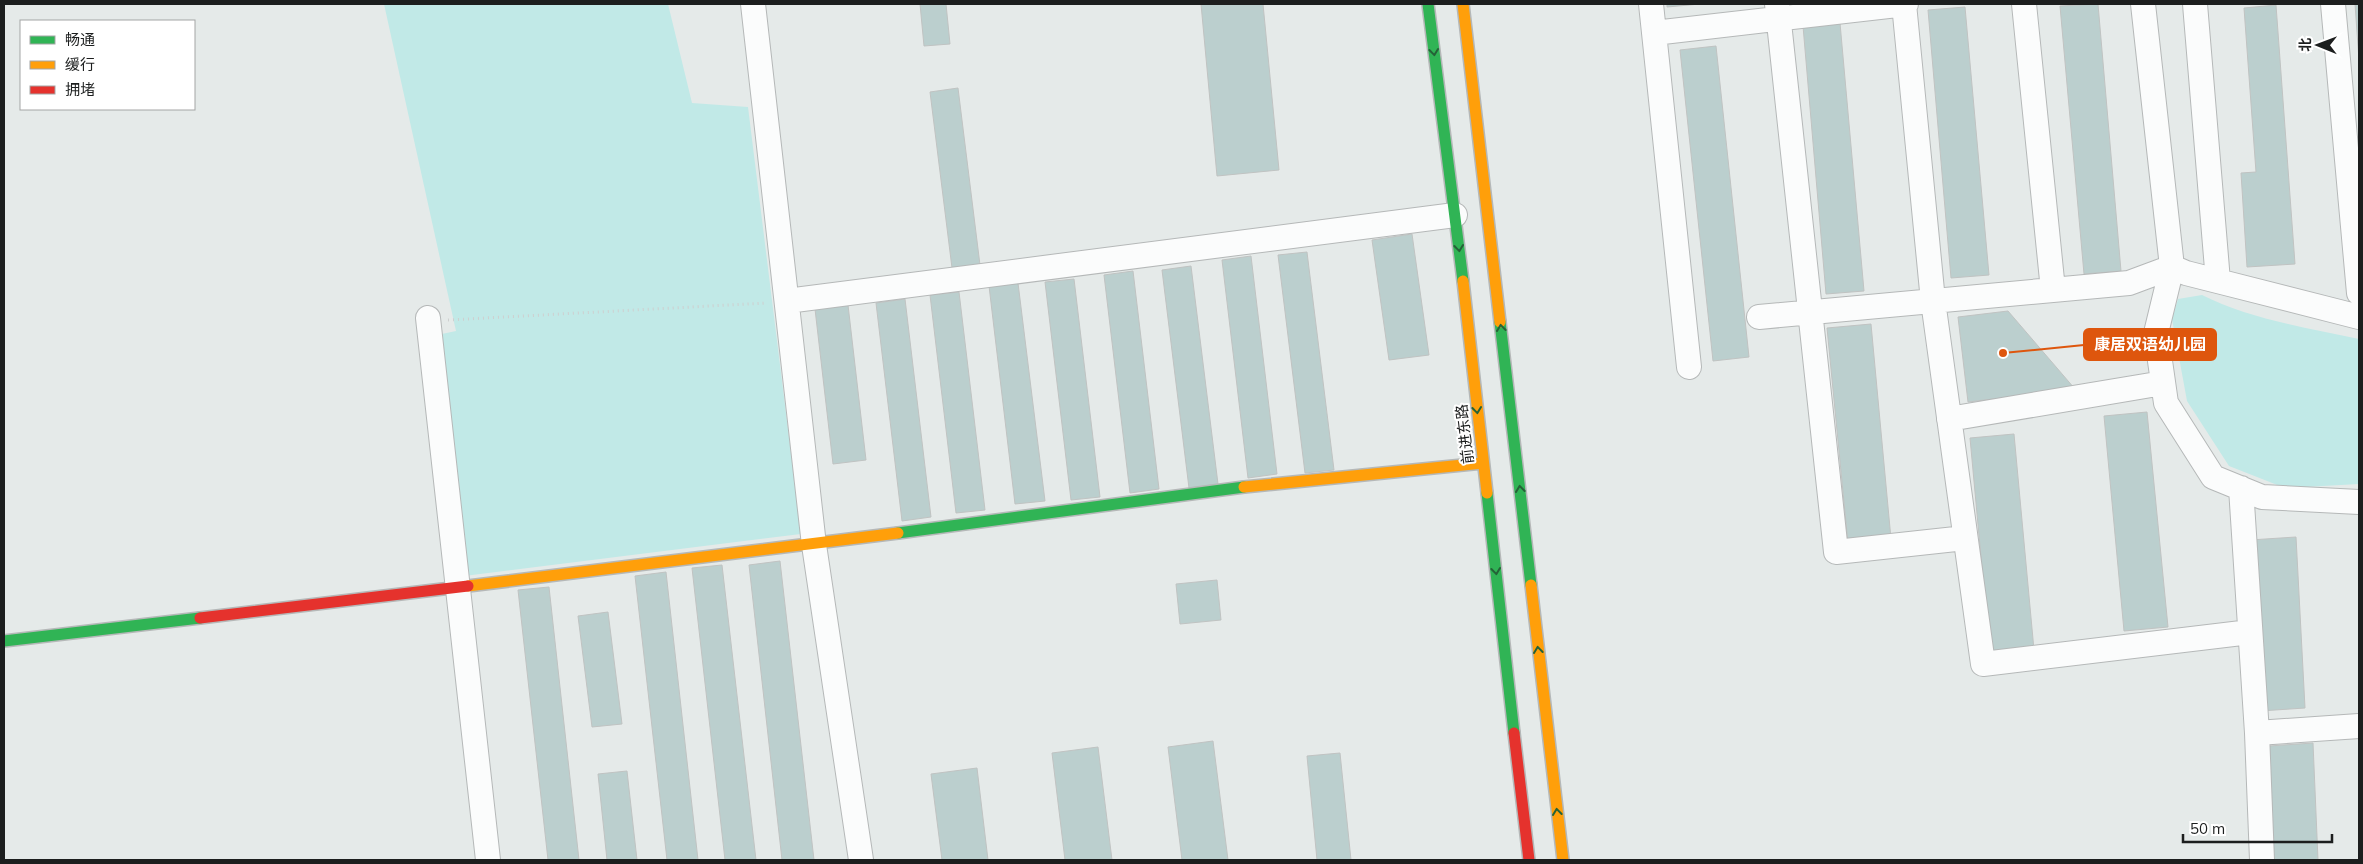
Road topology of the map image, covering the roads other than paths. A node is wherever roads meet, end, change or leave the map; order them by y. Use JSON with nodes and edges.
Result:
{"nodes":[{"id":1,"x":753,"y":4,"type":"edge"},
{"id":2,"x":1428,"y":4,"type":"edge"},
{"id":3,"x":1464,"y":4,"type":"edge"},
{"id":4,"x":1651,"y":4,"type":"edge"},
{"id":5,"x":1905,"y":4,"type":"edge"},
{"id":6,"x":2024,"y":4,"type":"edge"},
{"id":7,"x":2143,"y":4,"type":"edge"},
{"id":8,"x":2195,"y":4,"type":"edge"},
{"id":9,"x":2333,"y":4,"type":"edge"},
{"id":10,"x":1778,"y":11,"type":"edge"},
{"id":11,"x":1654,"y":33,"type":"junction"},
{"id":12,"x":1455,"y":215,"type":"junction"},
{"id":13,"x":2172,"y":267,"type":"junction"},
{"id":14,"x":2218,"y":281,"type":"junction"},
{"id":15,"x":2053,"y":290,"type":"junction"},
{"id":16,"x":2359,"y":294,"type":"edge"},
{"id":17,"x":787,"y":301,"type":"junction"},
{"id":18,"x":1933,"y":301,"type":"junction"},
{"id":19,"x":1809,"y":312,"type":"junction"},
{"id":20,"x":1759,"y":317,"type":"dead end"},
{"id":21,"x":2359,"y":317,"type":"edge"},
{"id":22,"x":428,"y":318,"type":"road end"},
{"id":23,"x":1689,"y":367,"type":"dead end"},
{"id":24,"x":2163,"y":384,"type":"junction"},
{"id":25,"x":1949,"y":419,"type":"junction"},
{"id":26,"x":1484,"y":463,"type":"junction"},
{"id":27,"x":2241,"y":488,"type":"junction"},
{"id":28,"x":2359,"y":502,"type":"edge"},
{"id":29,"x":1966,"y":538,"type":"junction"},
{"id":30,"x":814,"y":545,"type":"junction"},
{"id":31,"x":458,"y":587,"type":"junction"},
{"id":32,"x":2250,"y":632,"type":"junction"},
{"id":33,"x":4,"y":641,"type":"edge"},
{"id":34,"x":2359,"y":726,"type":"edge"},
{"id":35,"x":2257,"y":733,"type":"junction"},
{"id":36,"x":488,"y":860,"type":"edge"},
{"id":37,"x":861,"y":860,"type":"edge"},
{"id":38,"x":1529,"y":860,"type":"edge"},
{"id":39,"x":1563,"y":860,"type":"edge"},
{"id":40,"x":2262,"y":860,"type":"edge"}],
"edges":[{"from":1,"to":17,"type":"street"},
{"from":2,"to":12,"type":"main road","name":"前进东路","one_way":true},
{"from":39,"to":3,"type":"main road","one_way":true},
{"from":4,"to":11,"type":"street"},
{"from":5,"to":10,"type":"street"},
{"from":5,"to":18,"type":"street"},
{"from":6,"to":15,"type":"street"},
{"from":7,"to":13,"type":"street"},
{"from":8,"to":14,"type":"street"},
{"from":9,"to":16,"type":"street"},
{"from":10,"to":11,"type":"street"},
{"from":10,"to":19,"type":"street"},
{"from":11,"to":23,"type":"street"},
{"from":12,"to":17,"type":"street"},
{"from":12,"to":26,"type":"main road","name":"前进东路","one_way":true},
{"from":13,"to":14,"type":"street"},
{"from":13,"to":15,"type":"street"},
{"from":13,"to":24,"type":"street"},
{"from":14,"to":21,"type":"street"},
{"from":15,"to":18,"type":"street"},
{"from":17,"to":30,"type":"street"},
{"from":18,"to":19,"type":"street"},
{"from":18,"to":25,"type":"street"},
{"from":19,"to":20,"type":"street"},
{"from":19,"to":29,"type":"street"},
{"from":22,"to":31,"type":"street"},
{"from":24,"to":25,"type":"street"},
{"from":24,"to":27,"type":"street"},
{"from":25,"to":29,"type":"street"},
{"from":26,"to":30,"type":"main road"},
{"from":26,"to":38,"type":"main road","name":"前进东路","one_way":true},
{"from":27,"to":28,"type":"street"},
{"from":27,"to":32,"type":"street"},
{"from":29,"to":32,"type":"street"},
{"from":30,"to":31,"type":"main road"},
{"from":30,"to":37,"type":"street"},
{"from":31,"to":33,"type":"main road"},
{"from":31,"to":36,"type":"street"},
{"from":32,"to":35,"type":"street"},
{"from":34,"to":35,"type":"street"},
{"from":35,"to":40,"type":"street"}]}
